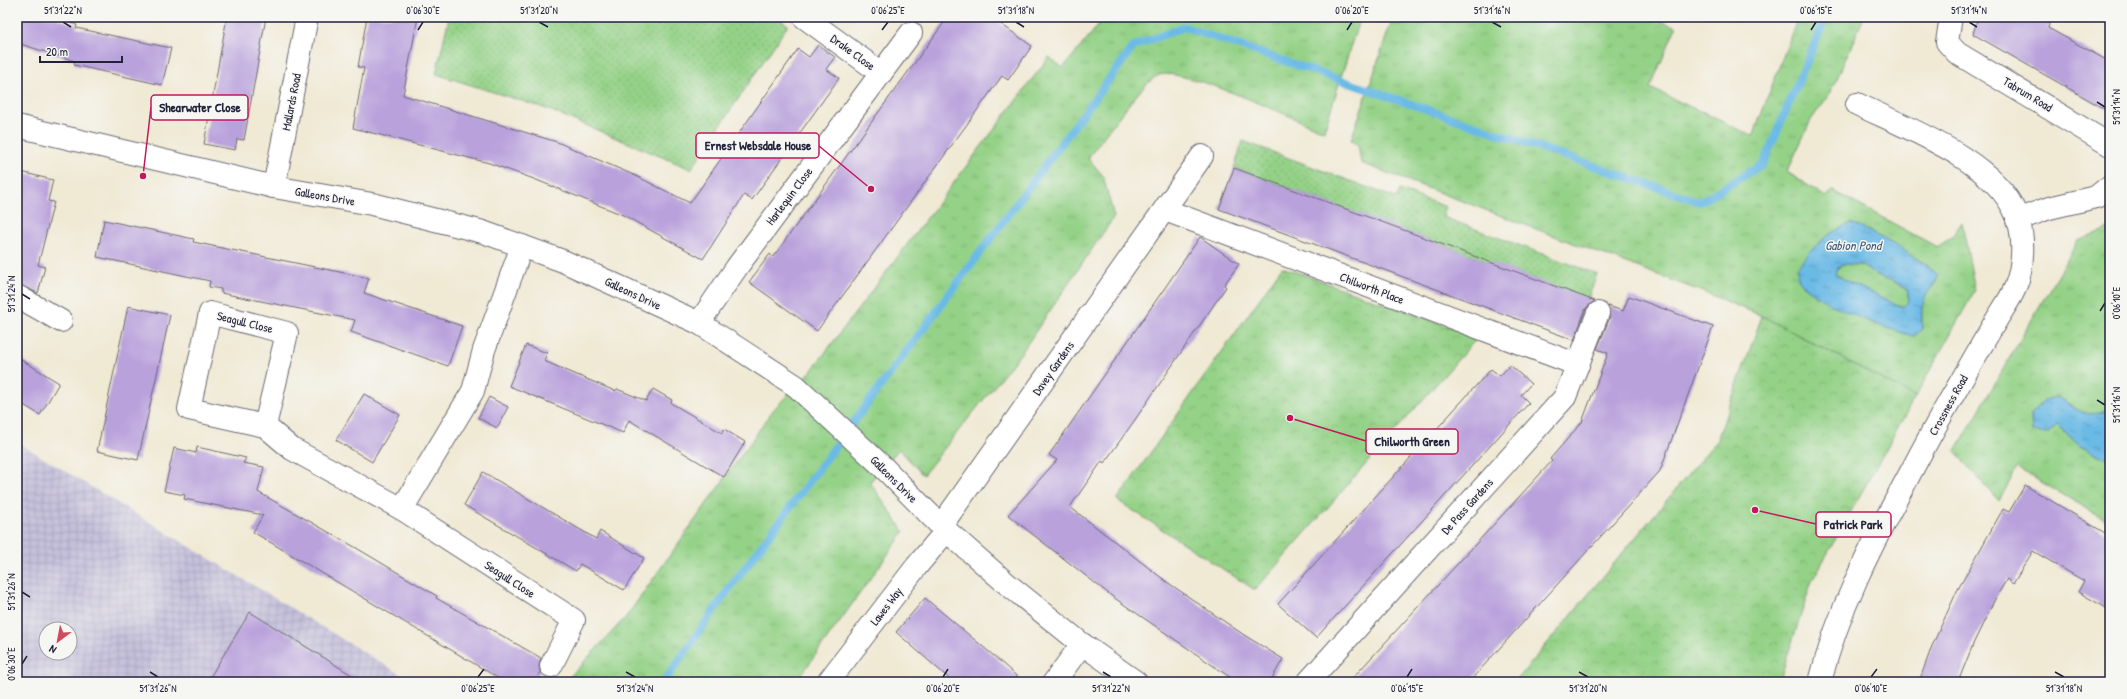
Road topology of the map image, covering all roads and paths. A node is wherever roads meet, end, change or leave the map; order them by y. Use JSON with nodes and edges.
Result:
{"nodes":[{"id":1,"x":307,"y":17,"type":"edge"},
{"id":2,"x":804,"y":17,"type":"edge"},
{"id":3,"x":1951,"y":17,"type":"edge"},
{"id":4,"x":911,"y":33,"type":"dead end"},
{"id":5,"x":881,"y":73,"type":"junction"},
{"id":6,"x":1856,"y":104,"type":"dead end"},
{"id":7,"x":17,"y":126,"type":"edge"},
{"id":8,"x":2110,"y":145,"type":"edge"},
{"id":9,"x":1202,"y":156,"type":"dead end"},
{"id":10,"x":2110,"y":186,"type":"edge"},
{"id":11,"x":274,"y":187,"type":"junction"},
{"id":12,"x":1165,"y":210,"type":"junction"},
{"id":13,"x":2017,"y":220,"type":"junction"},
{"id":14,"x":522,"y":246,"type":"junction"},
{"id":15,"x":17,"y":296,"type":"edge"},
{"id":16,"x":1598,"y":313,"type":"dead end"},
{"id":17,"x":61,"y":322,"type":"dead end"},
{"id":18,"x":700,"y":323,"type":"junction"},
{"id":19,"x":1578,"y":365,"type":"junction"},
{"id":20,"x":265,"y":426,"type":"junction"},
{"id":21,"x":402,"y":510,"type":"junction"},
{"id":22,"x":943,"y":528,"type":"junction"},
{"id":23,"x":1082,"y":644,"type":"junction"},
{"id":24,"x":551,"y":666,"type":"dead end"},
{"id":25,"x":828,"y":682,"type":"edge"},
{"id":26,"x":1054,"y":682,"type":"edge"},
{"id":27,"x":1136,"y":682,"type":"edge"},
{"id":28,"x":1308,"y":682,"type":"edge"},
{"id":29,"x":1820,"y":682,"type":"edge"}],
"edges":[{"from":1,"to":11,"type":"street","name":"Mallards Road"},
{"from":2,"to":5,"type":"street","name":"Drake Close"},
{"from":3,"to":8,"type":"street","name":"Tabrum Road"},
{"from":4,"to":5,"type":"street","name":"Harlequin Close"},
{"from":5,"to":18,"type":"street","name":"Harlequin Close"},
{"from":6,"to":13,"type":"street","name":"Crossness Road"},
{"from":7,"to":11,"type":"street","name":"Galleons Drive"},
{"from":9,"to":12,"type":"street","name":"Davey Gardens"},
{"from":10,"to":13,"type":"street"},
{"from":11,"to":14,"type":"street","name":"Galleons Drive"},
{"from":12,"to":19,"type":"street","name":"Chilworth Place"},
{"from":12,"to":22,"type":"street","name":"Davey Gardens"},
{"from":13,"to":29,"type":"street","name":"Crossness Road"},
{"from":14,"to":18,"type":"street","name":"Galleons Drive"},
{"from":14,"to":21,"type":"street"},
{"from":15,"to":17,"type":"street"},
{"from":16,"to":19,"type":"street","name":"De Pass Gardens"},
{"from":18,"to":22,"type":"street","name":"Galleons Drive"},
{"from":19,"to":28,"type":"street","name":"De Pass Gardens"},
{"from":20,"to":20,"type":"street","name":"Seagull Close"},
{"from":20,"to":21,"type":"street","name":"Seagull Close"},
{"from":21,"to":24,"type":"street","name":"Seagull Close"},
{"from":22,"to":23,"type":"street","name":"Galleons Drive"},
{"from":22,"to":25,"type":"street","name":"Lawes Way"},
{"from":23,"to":26,"type":"street"},
{"from":23,"to":27,"type":"street","name":"Galleons Drive"}]}
